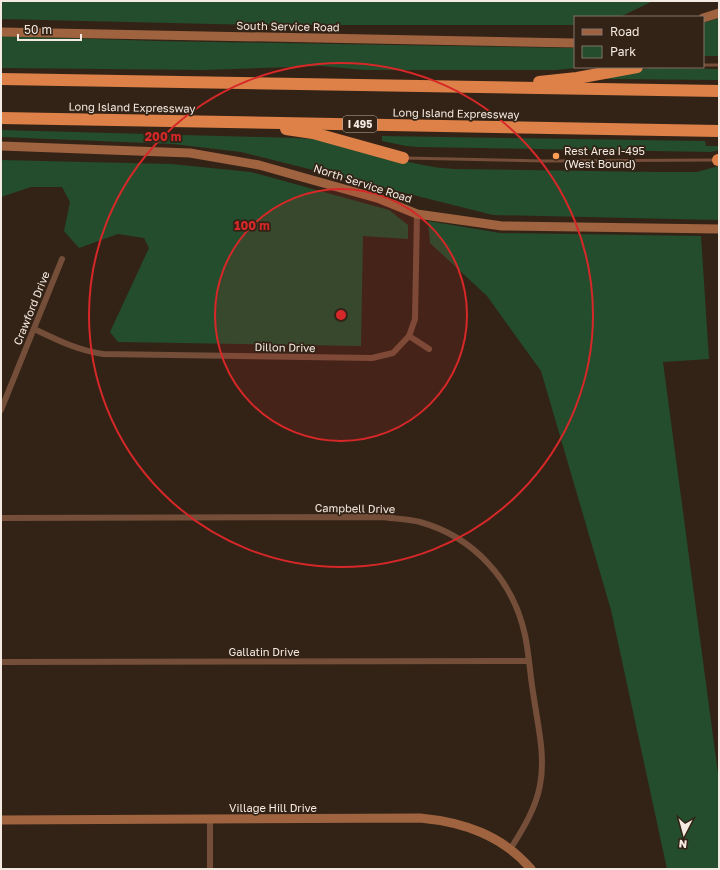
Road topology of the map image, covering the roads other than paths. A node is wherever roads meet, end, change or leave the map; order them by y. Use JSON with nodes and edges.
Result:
{"nodes":[{"id":1,"x":719,"y":13,"type":"edge"},
{"id":2,"x":704,"y":18,"type":"edge"},
{"id":3,"x":1,"y":32,"type":"edge"},
{"id":4,"x":574,"y":43,"type":"edge"},
{"id":5,"x":704,"y":64,"type":"edge"},
{"id":6,"x":719,"y":65,"type":"edge"},
{"id":7,"x":632,"y":68,"type":"edge"},
{"id":8,"x":1,"y":79,"type":"edge"},
{"id":9,"x":488,"y":87,"type":"junction"},
{"id":10,"x":719,"y":91,"type":"edge"},
{"id":11,"x":1,"y":118,"type":"edge"},
{"id":12,"x":228,"y":121,"type":"junction"},
{"id":13,"x":719,"y":131,"type":"edge"},
{"id":14,"x":1,"y":146,"type":"edge"},
{"id":15,"x":403,"y":158,"type":"joint"},
{"id":16,"x":718,"y":160,"type":"edge"},
{"id":17,"x":417,"y":214,"type":"junction"},
{"id":18,"x":719,"y":229,"type":"edge"},
{"id":19,"x":62,"y":259,"type":"dead end"},
{"id":20,"x":34,"y":329,"type":"junction"},
{"id":21,"x":409,"y":336,"type":"junction"},
{"id":22,"x":429,"y":349,"type":"dead end"},
{"id":23,"x":1,"y":410,"type":"edge"},
{"id":24,"x":1,"y":518,"type":"edge"},
{"id":25,"x":528,"y":661,"type":"junction"},
{"id":26,"x":1,"y":662,"type":"edge"},
{"id":27,"x":210,"y":819,"type":"junction"},
{"id":28,"x":1,"y":820,"type":"edge"},
{"id":29,"x":511,"y":848,"type":"junction"},
{"id":30,"x":210,"y":869,"type":"edge"},
{"id":31,"x":531,"y":869,"type":"edge"}],
"edges":[{"from":1,"to":2,"type":"main road"},
{"from":3,"to":4,"type":"main road","name":"South Service Road"},
{"from":5,"to":6,"type":"lane"},
{"from":7,"to":9,"type":"highway"},
{"from":8,"to":9,"type":"highway"},
{"from":9,"to":10,"type":"highway"},
{"from":11,"to":12,"type":"highway","name":"Long Island Expressway","number":"I 495"},
{"from":12,"to":13,"type":"highway","name":"Long Island Expressway","number":"I 495"},
{"from":12,"to":15,"type":"highway"},
{"from":14,"to":17,"type":"main road","name":"North Service Road"},
{"from":15,"to":16,"type":"lane"},
{"from":17,"to":18,"type":"main road","name":"North Service Road"},
{"from":17,"to":21,"type":"street","name":"Dillon Drive"},
{"from":19,"to":20,"type":"street","name":"Crawford Drive"},
{"from":20,"to":21,"type":"street","name":"Dillon Drive"},
{"from":20,"to":23,"type":"street","name":"Crawford Drive"},
{"from":21,"to":22,"type":"street"},
{"from":24,"to":25,"type":"street","name":"Campbell Drive"},
{"from":25,"to":26,"type":"street","name":"Gallatin Drive"},
{"from":25,"to":29,"type":"street","name":"Campbell Drive"},
{"from":27,"to":28,"type":"main road","name":"Village Hill Drive"},
{"from":27,"to":29,"type":"main road","name":"Village Hill Drive"},
{"from":27,"to":30,"type":"street"},
{"from":29,"to":31,"type":"main road","name":"Village Hill Drive"}]}
